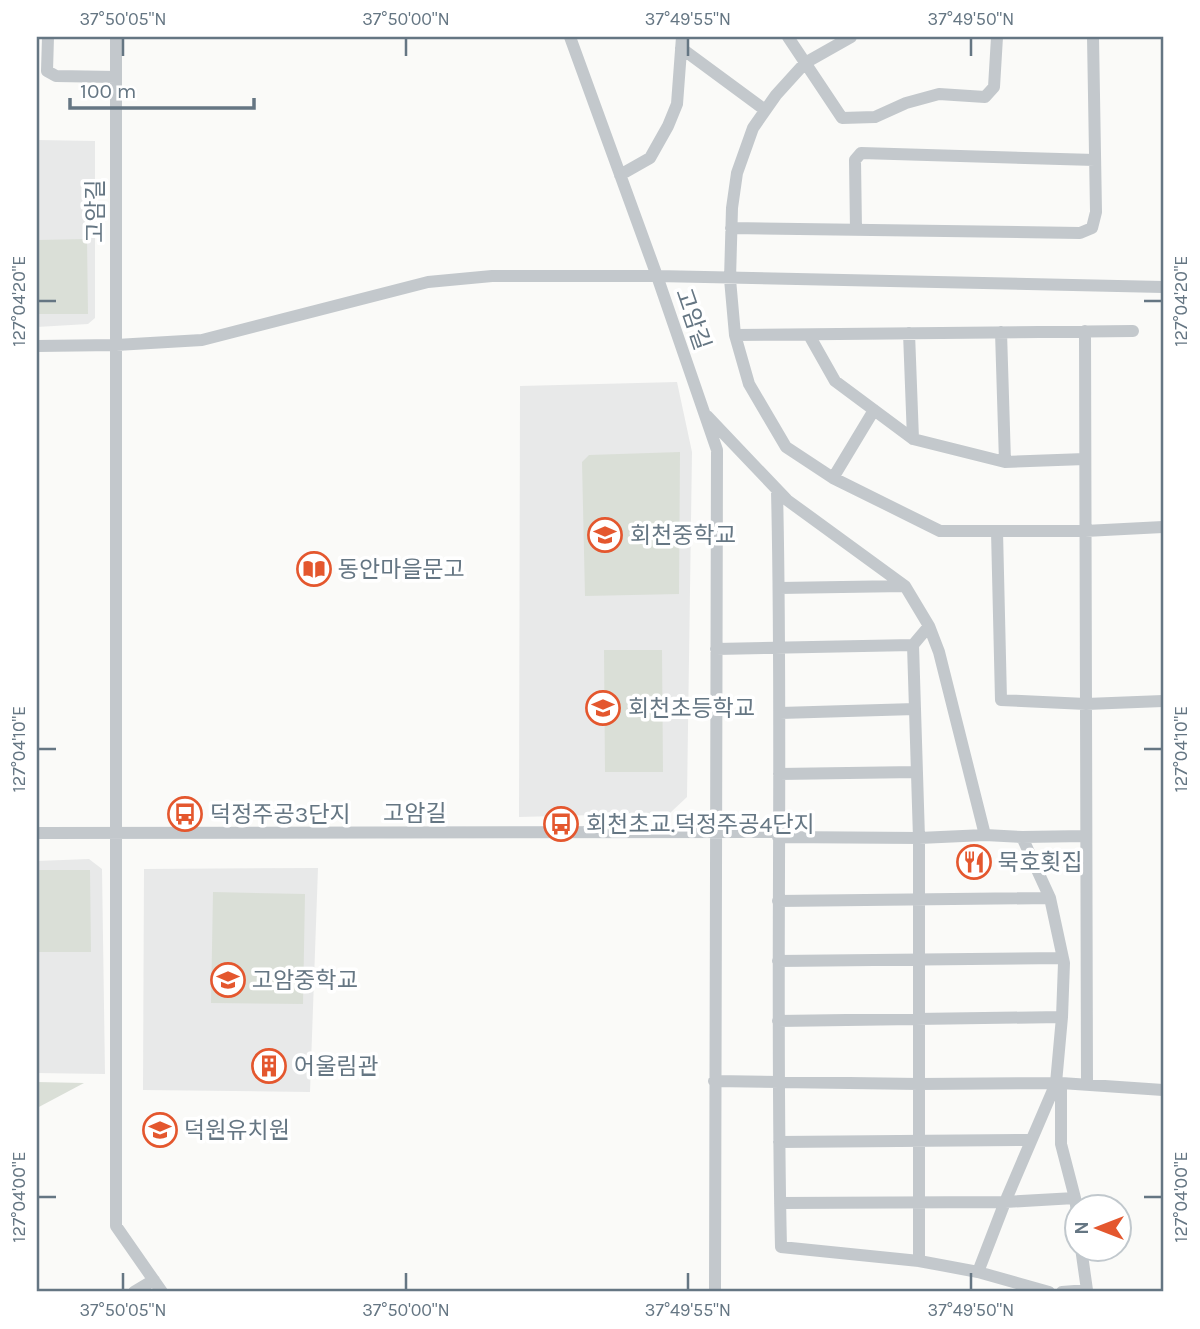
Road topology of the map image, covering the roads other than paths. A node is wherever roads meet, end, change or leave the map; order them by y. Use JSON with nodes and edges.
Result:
{"nodes":[{"id":1,"x":48,"y":37,"type":"edge"},
{"id":2,"x":116,"y":37,"type":"edge"},
{"id":3,"x":570,"y":37,"type":"edge"},
{"id":4,"x":788,"y":37,"type":"edge"},
{"id":5,"x":851,"y":37,"type":"edge"},
{"id":6,"x":997,"y":37,"type":"edge"},
{"id":7,"x":1093,"y":37,"type":"edge"},
{"id":8,"x":681,"y":43,"type":"edge"},
{"id":9,"x":806,"y":63,"type":"junction"},
{"id":10,"x":116,"y":77,"type":"junction"},
{"id":11,"x":765,"y":110,"type":"junction"},
{"id":12,"x":1095,"y":160,"type":"junction"},
{"id":13,"x":620,"y":175,"type":"junction"},
{"id":14,"x":732,"y":228,"type":"junction"},
{"id":15,"x":856,"y":230,"type":"junction"},
{"id":16,"x":657,"y":276,"type":"junction"},
{"id":17,"x":730,"y":279,"type":"junction"},
{"id":18,"x":1163,"y":287,"type":"edge"},
{"id":19,"x":1085,"y":331,"type":"junction"},
{"id":20,"x":1133,"y":331,"type":"dead end"},
{"id":21,"x":1001,"y":332,"type":"junction"},
{"id":22,"x":909,"y":333,"type":"junction"},
{"id":23,"x":735,"y":335,"type":"junction"},
{"id":24,"x":809,"y":335,"type":"junction"},
{"id":25,"x":116,"y":345,"type":"junction"},
{"id":26,"x":37,"y":346,"type":"edge"},
{"id":27,"x":702,"y":410,"type":"junction"},
{"id":28,"x":874,"y":410,"type":"junction"},
{"id":29,"x":913,"y":439,"type":"junction"},
{"id":30,"x":1085,"y":459,"type":"junction"},
{"id":31,"x":1005,"y":462,"type":"junction"},
{"id":32,"x":833,"y":478,"type":"junction"},
{"id":33,"x":777,"y":491,"type":"junction"},
{"id":34,"x":1163,"y":527,"type":"edge"},
{"id":35,"x":997,"y":531,"type":"junction"},
{"id":36,"x":1085,"y":531,"type":"junction"},
{"id":37,"x":905,"y":586,"type":"junction"},
{"id":38,"x":779,"y":588,"type":"junction"},
{"id":39,"x":929,"y":626,"type":"junction"},
{"id":40,"x":913,"y":645,"type":"junction"},
{"id":41,"x":716,"y":649,"type":"junction"},
{"id":42,"x":779,"y":649,"type":"junction"},
{"id":43,"x":1163,"y":701,"type":"edge"},
{"id":44,"x":1086,"y":704,"type":"junction"},
{"id":45,"x":915,"y":709,"type":"junction"},
{"id":46,"x":780,"y":713,"type":"junction"},
{"id":47,"x":917,"y":772,"type":"junction"},
{"id":48,"x":779,"y":774,"type":"junction"},
{"id":49,"x":716,"y":832,"type":"junction"},
{"id":50,"x":37,"y":834,"type":"edge"},
{"id":51,"x":114,"y":834,"type":"junction"},
{"id":52,"x":778,"y":834,"type":"junction"},
{"id":53,"x":985,"y":835,"type":"junction"},
{"id":54,"x":1022,"y":836,"type":"junction"},
{"id":55,"x":1086,"y":836,"type":"junction"},
{"id":56,"x":919,"y":838,"type":"junction"},
{"id":57,"x":1050,"y":898,"type":"junction"},
{"id":58,"x":919,"y":900,"type":"junction"},
{"id":59,"x":778,"y":901,"type":"junction"},
{"id":60,"x":1063,"y":958,"type":"junction"},
{"id":61,"x":919,"y":960,"type":"junction"},
{"id":62,"x":778,"y":961,"type":"junction"},
{"id":63,"x":1062,"y":1017,"type":"junction"},
{"id":64,"x":919,"y":1020,"type":"junction"},
{"id":65,"x":778,"y":1021,"type":"junction"},
{"id":66,"x":714,"y":1081,"type":"junction"},
{"id":67,"x":777,"y":1081,"type":"junction"},
{"id":68,"x":1058,"y":1083,"type":"junction"},
{"id":69,"x":919,"y":1084,"type":"junction"},
{"id":70,"x":1087,"y":1085,"type":"junction"},
{"id":71,"x":1163,"y":1090,"type":"edge"},
{"id":72,"x":1031,"y":1140,"type":"junction"},
{"id":73,"x":779,"y":1142,"type":"junction"},
{"id":74,"x":919,"y":1142,"type":"junction"},
{"id":75,"x":1073,"y":1192,"type":"edge"},
{"id":76,"x":1064,"y":1199,"type":"edge"},
{"id":77,"x":1005,"y":1202,"type":"junction"},
{"id":78,"x":780,"y":1203,"type":"junction"},
{"id":79,"x":919,"y":1203,"type":"junction"},
{"id":80,"x":919,"y":1261,"type":"junction"},
{"id":81,"x":1083,"y":1262,"type":"edge"},
{"id":82,"x":978,"y":1272,"type":"junction"},
{"id":83,"x":154,"y":1280,"type":"junction"},
{"id":84,"x":134,"y":1292,"type":"edge"},
{"id":85,"x":162,"y":1292,"type":"edge"},
{"id":86,"x":715,"y":1292,"type":"edge"},
{"id":87,"x":1049,"y":1292,"type":"edge"},
{"id":88,"x":1062,"y":1292,"type":"edge"}],
"edges":[{"from":1,"to":10,"type":"street"},
{"from":2,"to":10,"type":"street","name":"고암길"},
{"from":3,"to":13,"type":"street","name":"고암길"},
{"from":4,"to":9,"type":"street"},
{"from":5,"to":9,"type":"street"},
{"from":6,"to":9,"type":"street"},
{"from":7,"to":12,"type":"street"},
{"from":8,"to":11,"type":"street"},
{"from":8,"to":13,"type":"street"},
{"from":9,"to":11,"type":"street"},
{"from":10,"to":25,"type":"street","name":"고암길"},
{"from":11,"to":14,"type":"street"},
{"from":12,"to":15,"type":"street"},
{"from":12,"to":15,"type":"street"},
{"from":13,"to":16,"type":"street","name":"고암길"},
{"from":14,"to":15,"type":"street"},
{"from":14,"to":17,"type":"street"},
{"from":16,"to":17,"type":"street"},
{"from":16,"to":25,"type":"street","name":"고암길"},
{"from":16,"to":27,"type":"street","name":"고암길"},
{"from":17,"to":18,"type":"street"},
{"from":17,"to":23,"type":"street"},
{"from":19,"to":20,"type":"street"},
{"from":19,"to":21,"type":"street"},
{"from":19,"to":30,"type":"street"},
{"from":21,"to":22,"type":"street"},
{"from":21,"to":31,"type":"street"},
{"from":22,"to":24,"type":"street"},
{"from":22,"to":29,"type":"street"},
{"from":23,"to":24,"type":"street"},
{"from":23,"to":32,"type":"street"},
{"from":24,"to":28,"type":"street"},
{"from":25,"to":26,"type":"street","name":"고암길"},
{"from":25,"to":51,"type":"street","name":"고암길"},
{"from":27,"to":33,"type":"street"},
{"from":27,"to":41,"type":"street","name":"고암길"},
{"from":28,"to":29,"type":"street"},
{"from":28,"to":32,"type":"street"},
{"from":29,"to":31,"type":"street"},
{"from":30,"to":31,"type":"street"},
{"from":30,"to":36,"type":"street"},
{"from":32,"to":35,"type":"street"},
{"from":33,"to":37,"type":"street"},
{"from":33,"to":38,"type":"street"},
{"from":34,"to":36,"type":"street"},
{"from":35,"to":36,"type":"street"},
{"from":35,"to":44,"type":"street"},
{"from":36,"to":44,"type":"street"},
{"from":37,"to":38,"type":"street"},
{"from":37,"to":39,"type":"street"},
{"from":38,"to":42,"type":"street"},
{"from":39,"to":40,"type":"street"},
{"from":39,"to":53,"type":"street"},
{"from":40,"to":42,"type":"street"},
{"from":40,"to":45,"type":"street"},
{"from":41,"to":42,"type":"street"},
{"from":41,"to":49,"type":"street","name":"고암길"},
{"from":42,"to":46,"type":"street"},
{"from":43,"to":44,"type":"street"},
{"from":44,"to":55,"type":"street"},
{"from":45,"to":46,"type":"street"},
{"from":45,"to":47,"type":"street"},
{"from":46,"to":48,"type":"street"},
{"from":47,"to":48,"type":"street"},
{"from":47,"to":56,"type":"street"},
{"from":48,"to":52,"type":"street"},
{"from":49,"to":51,"type":"street","name":"고암길"},
{"from":49,"to":52,"type":"street"},
{"from":49,"to":66,"type":"street","name":"고암길"},
{"from":50,"to":51,"type":"street","name":"고암길"},
{"from":51,"to":83,"type":"street","name":"고암길"},
{"from":52,"to":56,"type":"street"},
{"from":52,"to":59,"type":"street"},
{"from":53,"to":54,"type":"street"},
{"from":53,"to":56,"type":"street"},
{"from":54,"to":55,"type":"street"},
{"from":54,"to":57,"type":"street"},
{"from":55,"to":70,"type":"street"},
{"from":56,"to":58,"type":"street"},
{"from":57,"to":58,"type":"street"},
{"from":57,"to":60,"type":"street"},
{"from":58,"to":59,"type":"street"},
{"from":58,"to":61,"type":"street"},
{"from":59,"to":62,"type":"street"},
{"from":60,"to":61,"type":"street"},
{"from":60,"to":63,"type":"street"},
{"from":61,"to":62,"type":"street"},
{"from":61,"to":64,"type":"street"},
{"from":62,"to":65,"type":"street"},
{"from":63,"to":64,"type":"street"},
{"from":63,"to":68,"type":"street"},
{"from":64,"to":65,"type":"street"},
{"from":64,"to":69,"type":"street"},
{"from":65,"to":67,"type":"street"},
{"from":66,"to":67,"type":"street"},
{"from":66,"to":86,"type":"street","name":"고암길"},
{"from":67,"to":69,"type":"street"},
{"from":67,"to":73,"type":"street"},
{"from":68,"to":69,"type":"street"},
{"from":68,"to":70,"type":"street"},
{"from":68,"to":72,"type":"street"},
{"from":68,"to":75,"type":"street"},
{"from":69,"to":74,"type":"street"},
{"from":70,"to":71,"type":"street"},
{"from":72,"to":74,"type":"street"},
{"from":72,"to":77,"type":"street"},
{"from":73,"to":74,"type":"street"},
{"from":73,"to":78,"type":"street"},
{"from":74,"to":79,"type":"street"},
{"from":76,"to":77,"type":"street"},
{"from":77,"to":79,"type":"street"},
{"from":77,"to":82,"type":"street"},
{"from":78,"to":79,"type":"street"},
{"from":78,"to":80,"type":"street"},
{"from":79,"to":80,"type":"street"},
{"from":80,"to":82,"type":"street"},
{"from":81,"to":88,"type":"street"},
{"from":82,"to":87,"type":"street"},
{"from":83,"to":84,"type":"street"},
{"from":83,"to":85,"type":"street","name":"고암길"}]}
